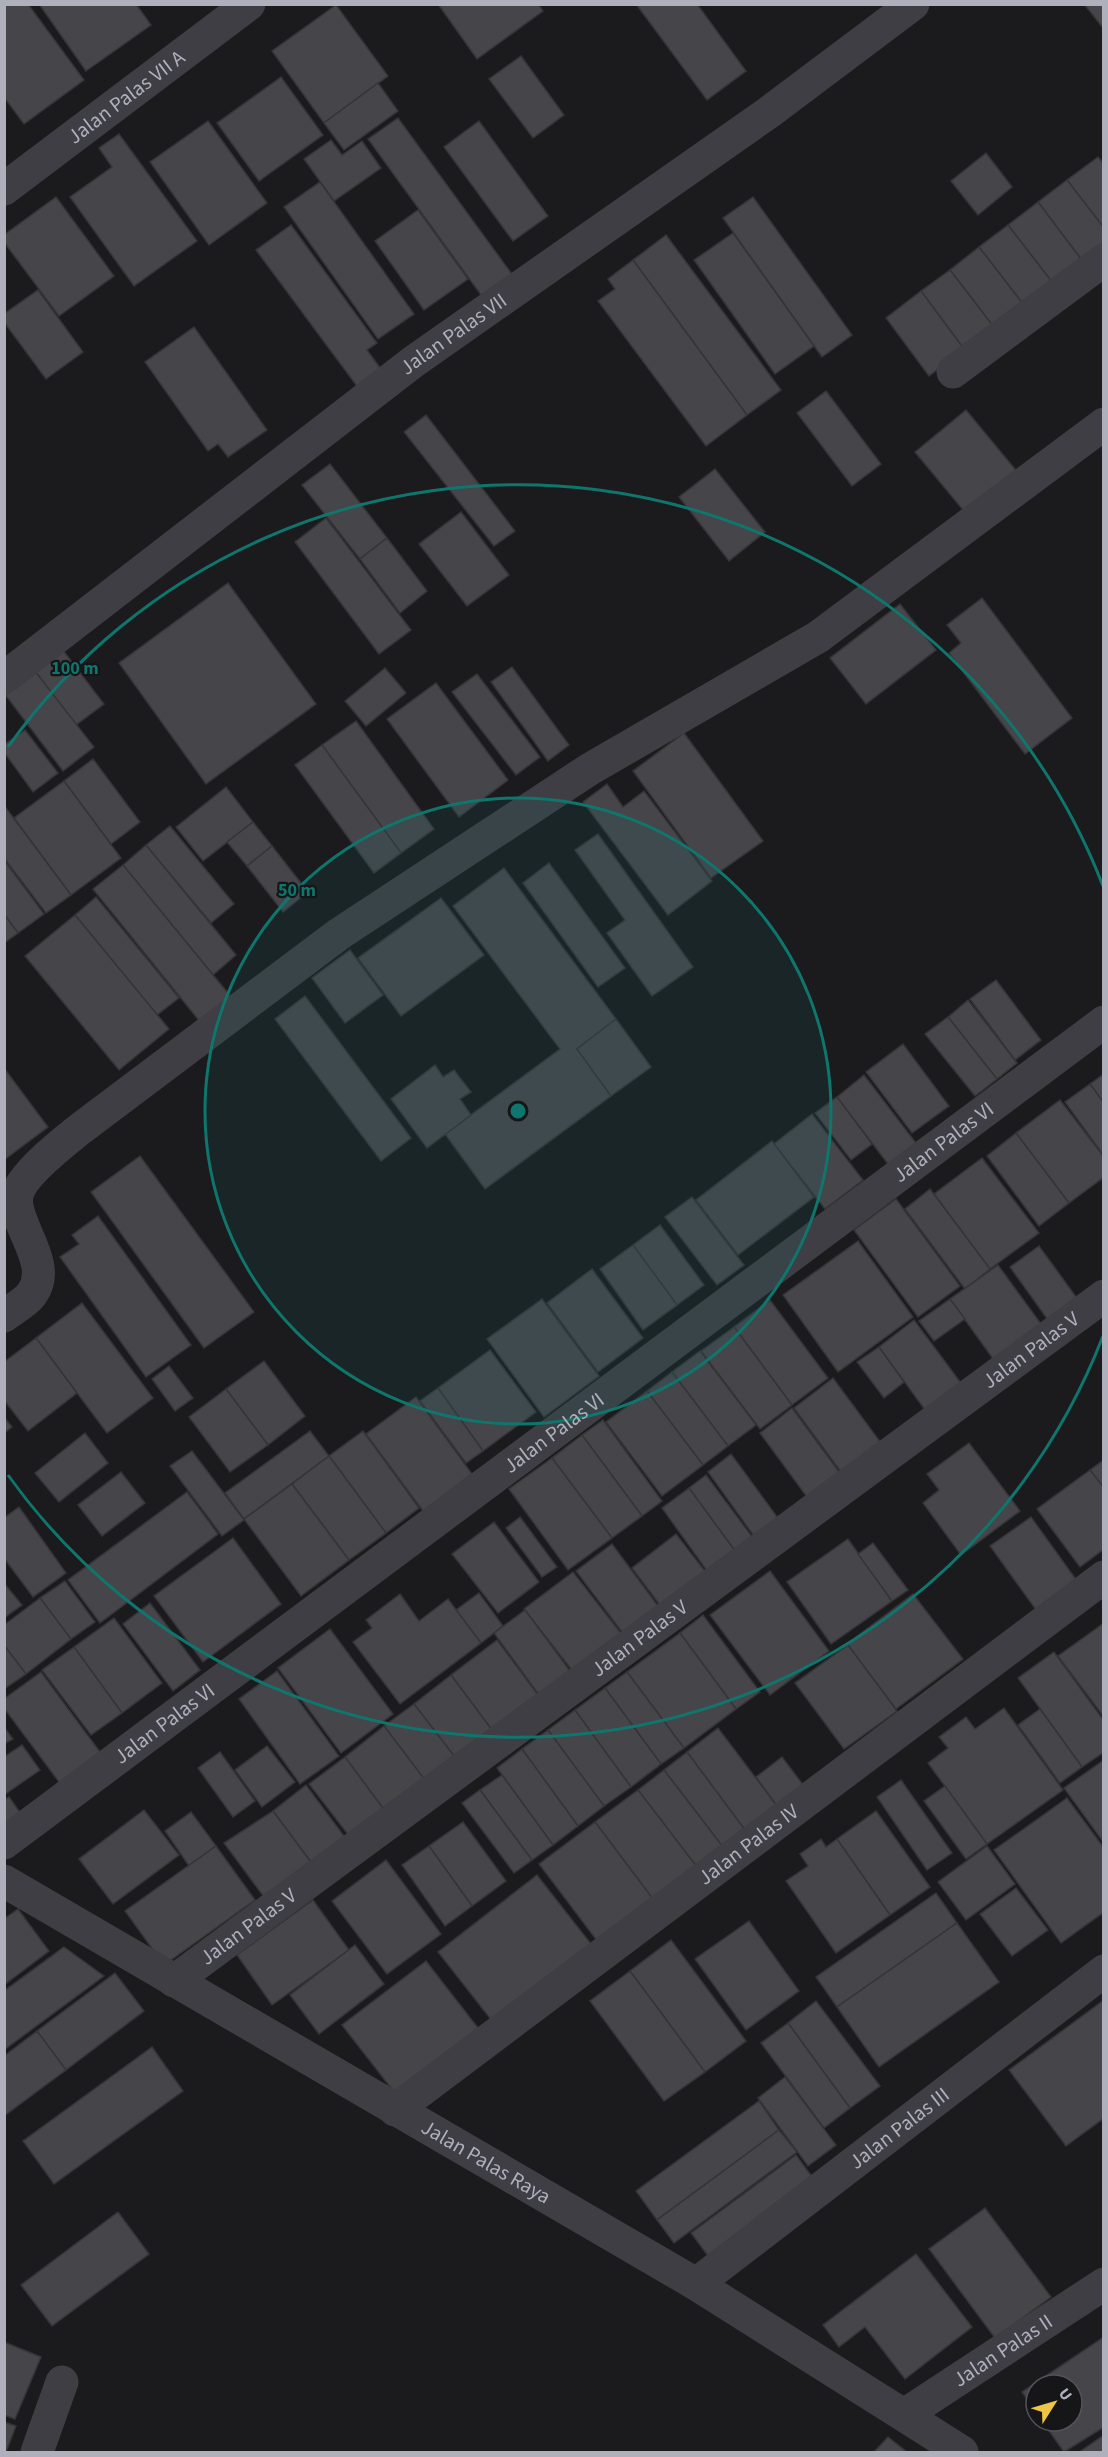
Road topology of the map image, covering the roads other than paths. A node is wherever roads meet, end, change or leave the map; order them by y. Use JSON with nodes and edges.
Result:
{"nodes":[{"id":1,"x":249,"y":4,"type":"edge"},
{"id":2,"x":913,"y":4,"type":"edge"},
{"id":3,"x":4,"y":189,"type":"edge"},
{"id":4,"x":1104,"y":260,"type":"edge"},
{"id":5,"x":953,"y":372,"type":"dead end"},
{"id":6,"x":1104,"y":424,"type":"edge"},
{"id":7,"x":4,"y":678,"type":"edge"},
{"id":8,"x":1104,"y":1022,"type":"edge"},
{"id":9,"x":1104,"y":1296,"type":"edge"},
{"id":10,"x":4,"y":1316,"type":"edge"},
{"id":11,"x":1104,"y":1577,"type":"edge"},
{"id":12,"x":4,"y":1844,"type":"edge"},
{"id":13,"x":4,"y":1881,"type":"edge"},
{"id":14,"x":1104,"y":1971,"type":"edge"},
{"id":15,"x":174,"y":1981,"type":"junction"},
{"id":16,"x":395,"y":2110,"type":"junction"},
{"id":17,"x":696,"y":2284,"type":"junction"},
{"id":18,"x":1104,"y":2284,"type":"edge"},
{"id":19,"x":62,"y":2382,"type":"dead end"},
{"id":20,"x":904,"y":2415,"type":"junction"},
{"id":21,"x":37,"y":2452,"type":"edge"},
{"id":22,"x":962,"y":2452,"type":"edge"}],
"edges":[{"from":1,"to":3,"type":"street","name":"Jalan Palas VII A"},
{"from":2,"to":7,"type":"street","name":"Jalan Palas VII"},
{"from":4,"to":5,"type":"street"},
{"from":6,"to":10,"type":"street"},
{"from":8,"to":12,"type":"street","name":"Jalan Palas VI"},
{"from":9,"to":15,"type":"street","name":"Jalan Palas V"},
{"from":11,"to":16,"type":"street","name":"Jalan Palas IV"},
{"from":13,"to":15,"type":"street","name":"Jalan Palas Raya"},
{"from":14,"to":17,"type":"street","name":"Jalan Palas III"},
{"from":15,"to":16,"type":"street","name":"Jalan Palas Raya"},
{"from":16,"to":17,"type":"street","name":"Jalan Palas Raya"},
{"from":17,"to":20,"type":"street","name":"Jalan Palas Raya"},
{"from":18,"to":20,"type":"street","name":"Jalan Palas II"},
{"from":19,"to":21,"type":"street"},
{"from":20,"to":22,"type":"street","name":"Jalan Palas Raya"}]}
